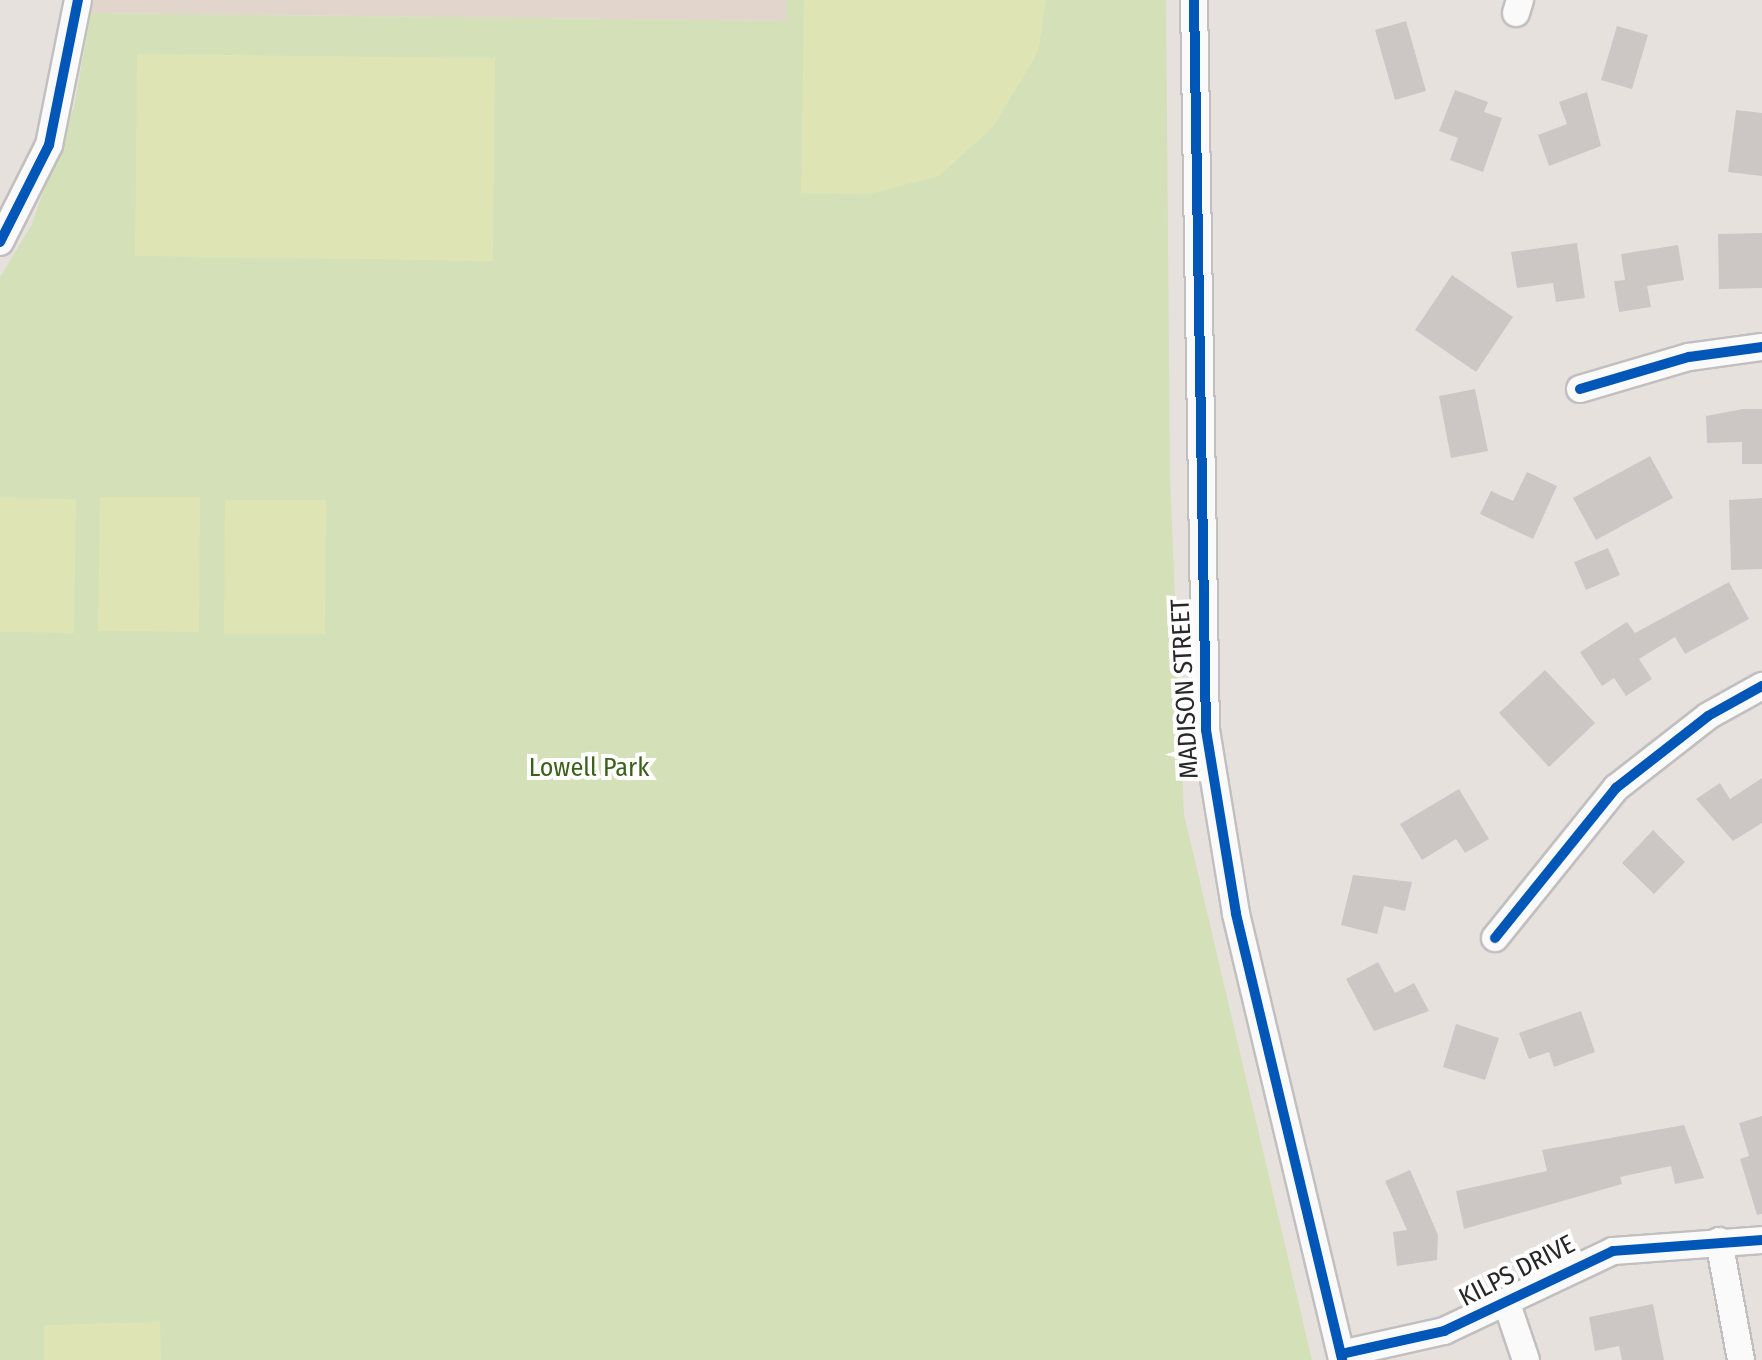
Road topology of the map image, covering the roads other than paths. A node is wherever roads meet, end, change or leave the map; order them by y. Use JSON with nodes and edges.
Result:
{"nodes":[{"id":1,"x":78,"y":0,"type":"edge"},
{"id":2,"x":1194,"y":0,"type":"edge"},
{"id":3,"x":0,"y":242,"type":"edge"},
{"id":4,"x":1762,"y":347,"type":"edge"},
{"id":5,"x":1580,"y":389,"type":"dead end"},
{"id":6,"x":1762,"y":686,"type":"edge"},
{"id":7,"x":1495,"y":938,"type":"dead end"},
{"id":8,"x":1762,"y":1240,"type":"edge"},
{"id":9,"x":1719,"y":1241,"type":"junction"},
{"id":10,"x":1506,"y":1301,"type":"junction"},
{"id":11,"x":1342,"y":1357,"type":"edge"},
{"id":12,"x":1526,"y":1360,"type":"edge"},
{"id":13,"x":1741,"y":1360,"type":"edge"}],
"edges":[{"from":1,"to":3,"type":"street"},
{"from":2,"to":11,"type":"street","name":"MADISON STREET"},
{"from":4,"to":5,"type":"street"},
{"from":6,"to":7,"type":"street"},
{"from":8,"to":9,"type":"street","name":"KILPS DRIVE"},
{"from":9,"to":10,"type":"street","name":"KILPS DRIVE"},
{"from":9,"to":13,"type":"street"},
{"from":10,"to":11,"type":"street","name":"KILPS DRIVE"},
{"from":10,"to":12,"type":"street"}]}
